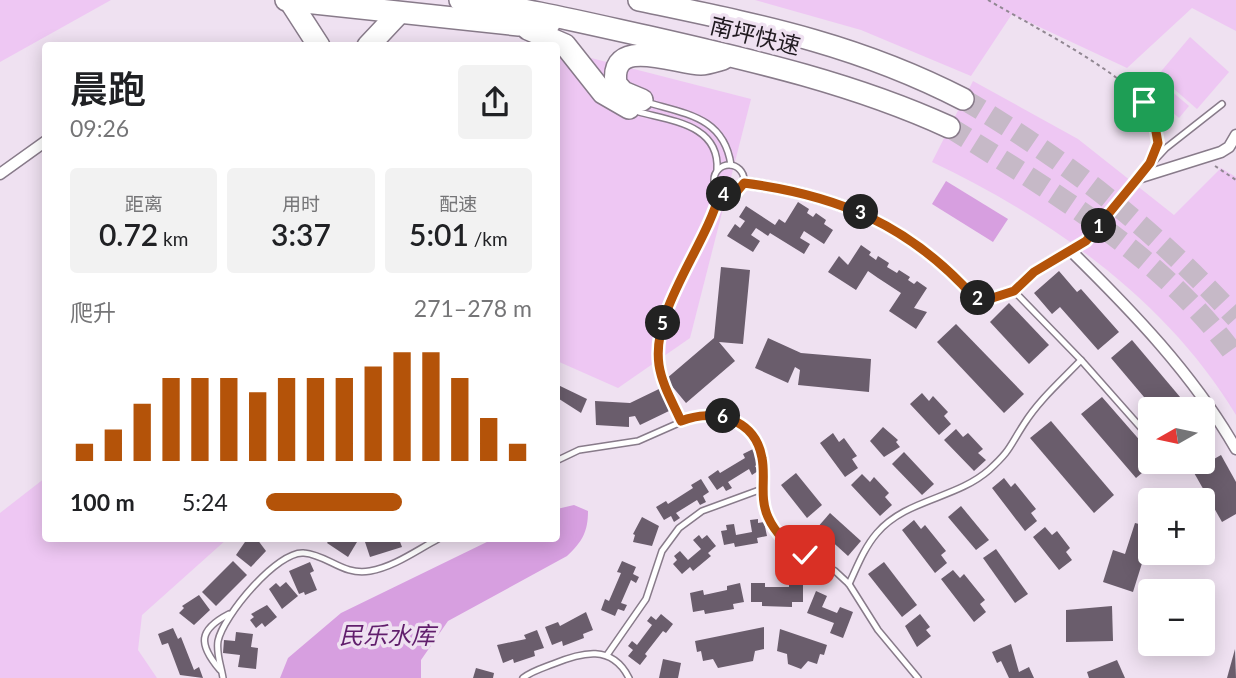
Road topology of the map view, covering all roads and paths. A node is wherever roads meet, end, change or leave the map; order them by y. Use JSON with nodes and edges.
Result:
{"nodes":[{"id":1,"x":288,"y":0,"type":"edge"},
{"id":2,"x":460,"y":0,"type":"edge"},
{"id":3,"x":639,"y":0,"type":"edge"},
{"id":4,"x":988,"y":0,"type":"edge"},
{"id":5,"x":399,"y":13,"type":"junction"},
{"id":6,"x":584,"y":23,"type":"junction"},
{"id":7,"x":519,"y":25,"type":"junction"},
{"id":8,"x":316,"y":42,"type":"edge"},
{"id":9,"x":372,"y":42,"type":"edge"},
{"id":10,"x":558,"y":42,"type":"edge"},
{"id":11,"x":560,"y":43,"type":"edge"},
{"id":12,"x":735,"y":57,"type":"junction"},
{"id":13,"x":963,"y":99,"type":"tunnel mouth"},
{"id":14,"x":1222,"y":104,"type":"dead end"},
{"id":15,"x":640,"y":106,"type":"junction"},
{"id":16,"x":950,"y":127,"type":"tunnel mouth"},
{"id":17,"x":1236,"y":135,"type":"edge"},
{"id":18,"x":42,"y":144,"type":"edge"},
{"id":19,"x":1202,"y":157,"type":"junction"},
{"id":20,"x":1150,"y":163,"type":"junction"},
{"id":21,"x":732,"y":165,"type":"junction"},
{"id":22,"x":717,"y":170,"type":"junction"},
{"id":23,"x":0,"y":174,"type":"edge"},
{"id":24,"x":1138,"y":178,"type":"junction"},
{"id":25,"x":1236,"y":180,"type":"edge"},
{"id":26,"x":744,"y":183,"type":"junction"},
{"id":27,"x":720,"y":192,"type":"junction"},
{"id":28,"x":1070,"y":251,"type":"junction"},
{"id":29,"x":1014,"y":291,"type":"junction"},
{"id":30,"x":1082,"y":360,"type":"junction"},
{"id":31,"x":681,"y":421,"type":"junction"},
{"id":32,"x":1138,"y":424,"type":"edge"},
{"id":33,"x":1236,"y":449,"type":"edge"},
{"id":34,"x":560,"y":459,"type":"edge"},
{"id":35,"x":762,"y":489,"type":"junction"},
{"id":36,"x":432,"y":542,"type":"edge"},
{"id":37,"x":849,"y":584,"type":"junction"},
{"id":38,"x":232,"y":612,"type":"junction"},
{"id":39,"x":607,"y":655,"type":"junction"},
{"id":40,"x":223,"y":675,"type":"edge"},
{"id":41,"x":523,"y":678,"type":"edge"},
{"id":42,"x":629,"y":678,"type":"edge"},
{"id":43,"x":918,"y":678,"type":"edge"}],
"edges":[{"from":1,"to":5,"type":"highway"},
{"from":1,"to":8,"type":"highway"},
{"from":2,"to":6,"type":"highway","name":"南坪快速"},
{"from":3,"to":13,"type":"highway","name":"南坪快速"},
{"from":4,"to":20,"type":"path"},
{"from":5,"to":7,"type":"highway"},
{"from":5,"to":9,"type":"highway"},
{"from":6,"to":7,"type":"highway"},
{"from":6,"to":12,"type":"highway","name":"南坪快速"},
{"from":7,"to":10,"type":"highway"},
{"from":11,"to":15,"type":"highway"},
{"from":12,"to":15,"type":"highway"},
{"from":12,"to":16,"type":"highway","name":"南坪快速"},
{"from":14,"to":20,"type":"lane"},
{"from":15,"to":21,"type":"lane"},
{"from":15,"to":22,"type":"lane"},
{"from":17,"to":19,"type":"street"},
{"from":18,"to":23,"type":"street"},
{"from":19,"to":24,"type":"street"},
{"from":19,"to":25,"type":"path"},
{"from":20,"to":24,"type":"lane"},
{"from":21,"to":22,"type":"lane"},
{"from":21,"to":26,"type":"lane"},
{"from":22,"to":27,"type":"lane"},
{"from":24,"to":28,"type":"street"},
{"from":26,"to":27,"type":"lane"},
{"from":26,"to":29,"type":"street"},
{"from":27,"to":31,"type":"lane"},
{"from":28,"to":29,"type":"street"},
{"from":28,"to":33,"type":"street"},
{"from":29,"to":30,"type":"lane"},
{"from":30,"to":32,"type":"lane"},
{"from":30,"to":37,"type":"lane"},
{"from":31,"to":34,"type":"lane"},
{"from":31,"to":35,"type":"lane"},
{"from":35,"to":37,"type":"lane"},
{"from":35,"to":39,"type":"lane"},
{"from":36,"to":38,"type":"lane"},
{"from":37,"to":43,"type":"lane"},
{"from":38,"to":40,"type":"lane"},
{"from":38,"to":40,"type":"lane"},
{"from":39,"to":41,"type":"lane"},
{"from":39,"to":42,"type":"lane"}]}
